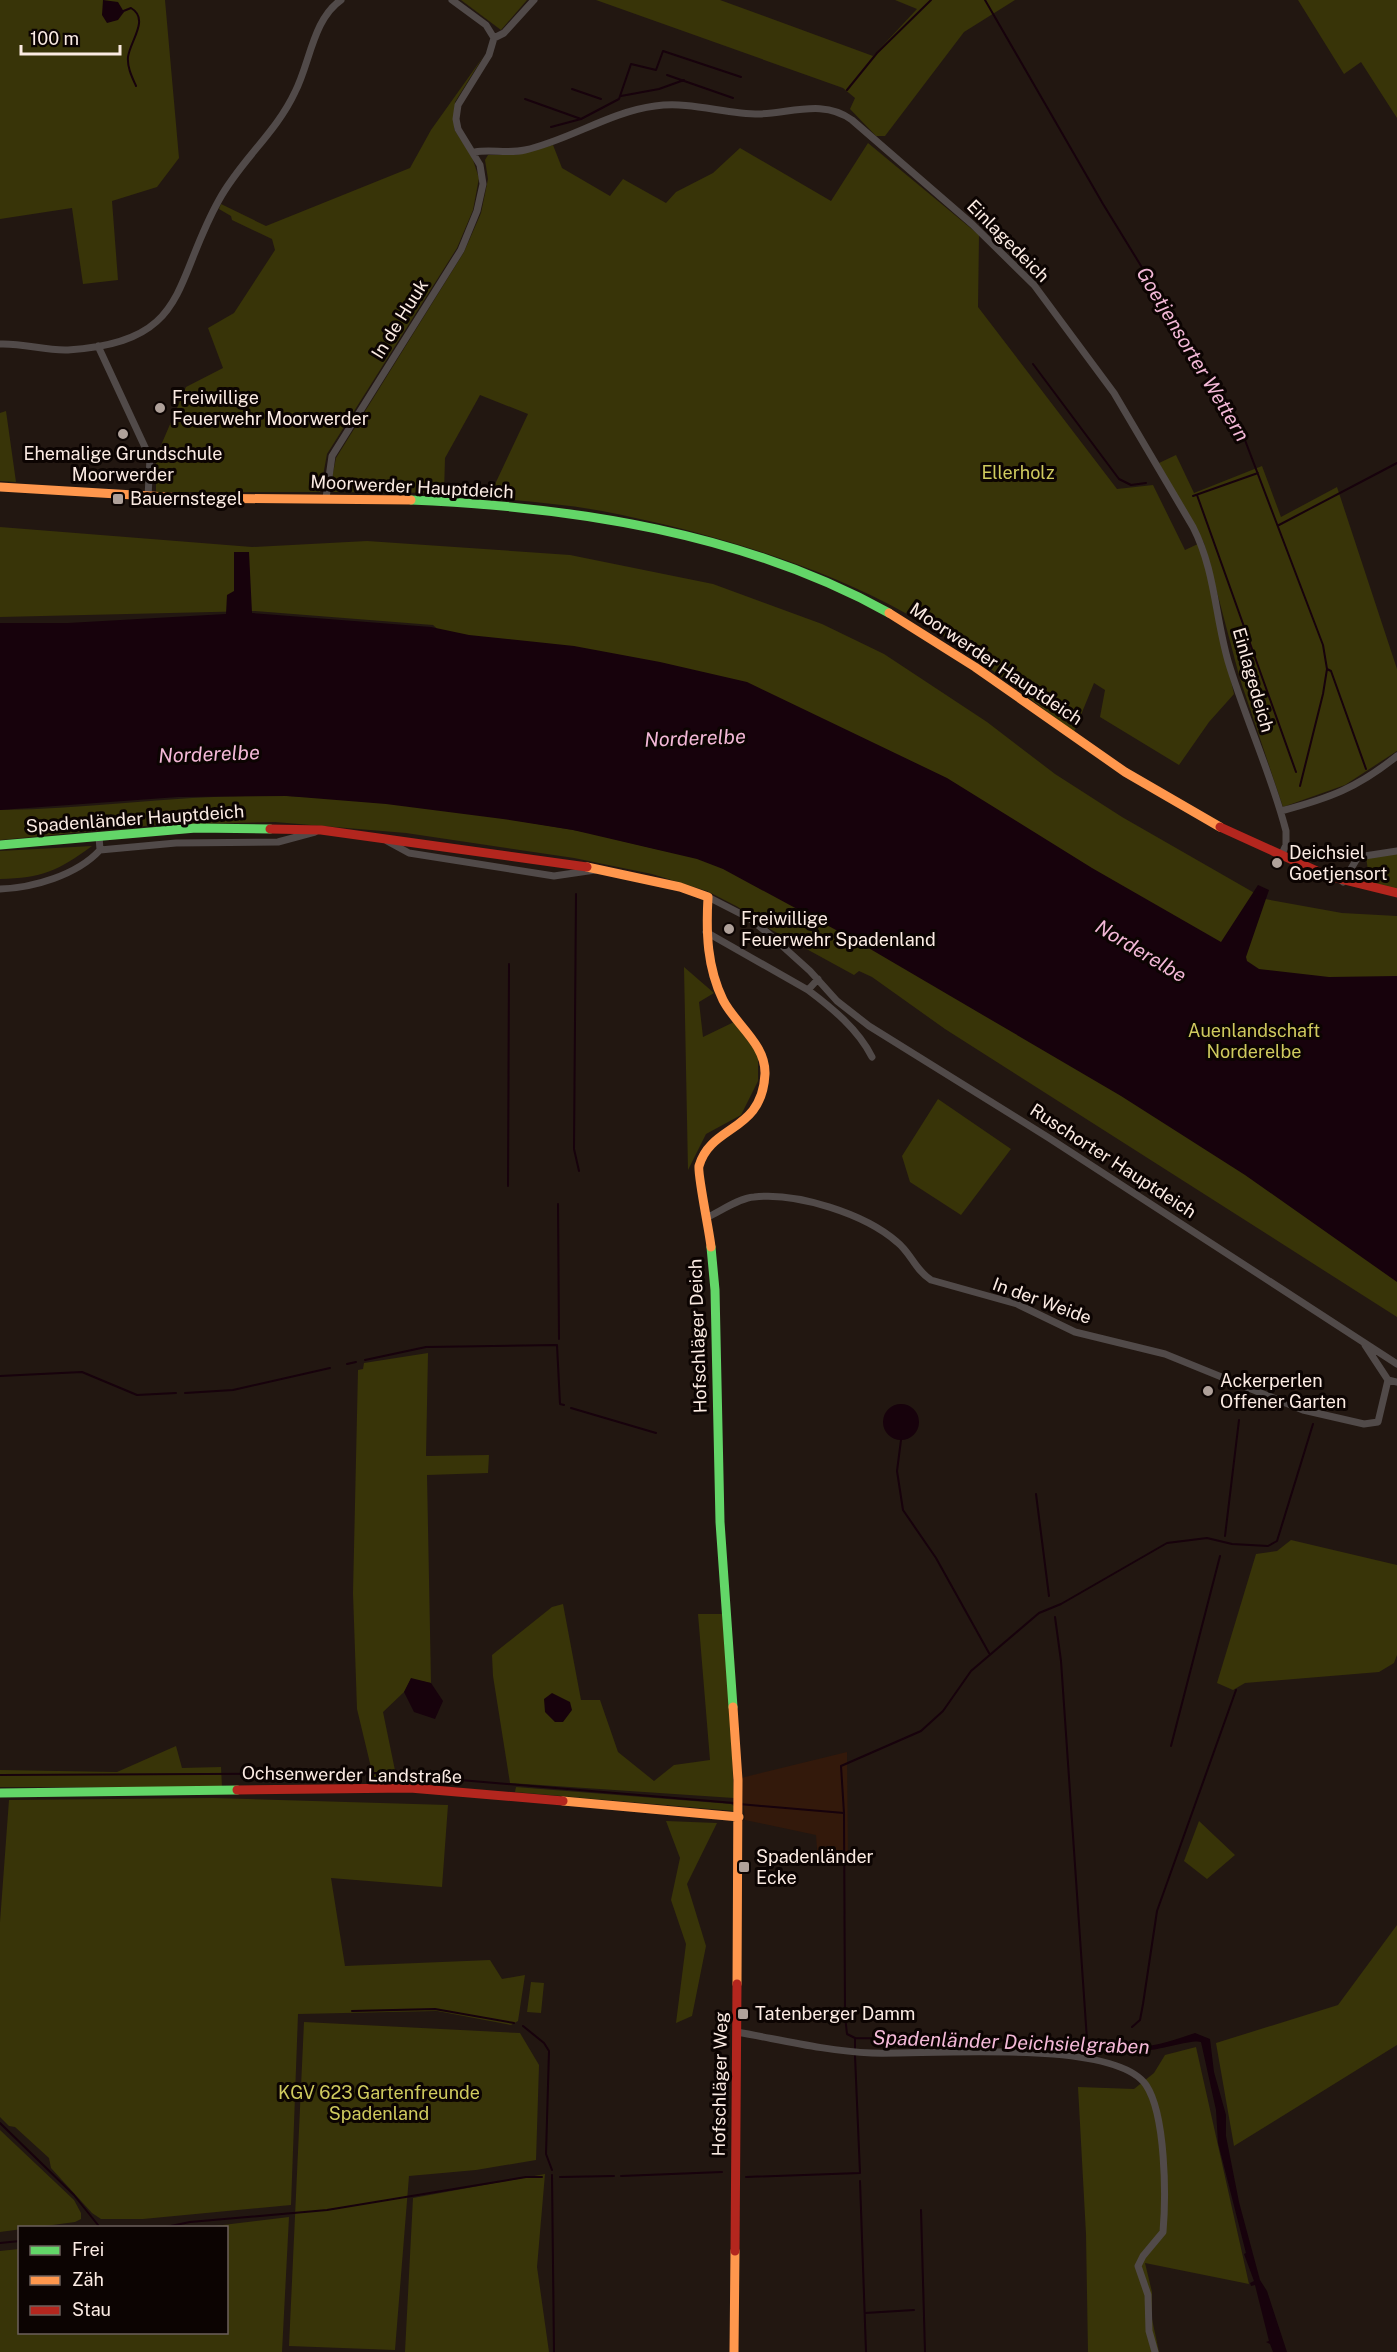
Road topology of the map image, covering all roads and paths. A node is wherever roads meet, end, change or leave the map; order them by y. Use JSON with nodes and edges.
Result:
{"nodes":[{"id":1,"x":341,"y":0,"type":"edge"},
{"id":2,"x":452,"y":0,"type":"edge"},
{"id":3,"x":534,"y":0,"type":"edge"},
{"id":4,"x":494,"y":38,"type":"junction"},
{"id":5,"x":475,"y":152,"type":"junction"},
{"id":6,"x":0,"y":344,"type":"edge"},
{"id":7,"x":98,"y":346,"type":"junction"},
{"id":8,"x":0,"y":487,"type":"edge"},
{"id":9,"x":148,"y":497,"type":"junction"},
{"id":10,"x":327,"y":498,"type":"junction"},
{"id":11,"x":1397,"y":756,"type":"edge"},
{"id":12,"x":1281,"y":811,"type":"junction"},
{"id":13,"x":321,"y":830,"type":"junction"},
{"id":14,"x":99,"y":836,"type":"junction"},
{"id":15,"x":380,"y":837,"type":"junction"},
{"id":16,"x":0,"y":845,"type":"edge"},
{"id":17,"x":100,"y":850,"type":"junction"},
{"id":18,"x":1397,"y":851,"type":"edge"},
{"id":19,"x":1281,"y":856,"type":"junction"},
{"id":20,"x":605,"y":868,"type":"junction"},
{"id":21,"x":1343,"y":882,"type":"junction"},
{"id":22,"x":0,"y":889,"type":"edge"},
{"id":23,"x":1397,"y":894,"type":"edge"},
{"id":24,"x":708,"y":897,"type":"junction"},
{"id":25,"x":706,"y":932,"type":"junction"},
{"id":26,"x":818,"y":979,"type":"junction"},
{"id":27,"x":808,"y":990,"type":"junction"},
{"id":28,"x":872,"y":1057,"type":"dead end"},
{"id":29,"x":708,"y":1217,"type":"junction"},
{"id":30,"x":1362,"y":1341,"type":"junction"},
{"id":31,"x":1397,"y":1364,"type":"edge"},
{"id":32,"x":1388,"y":1380,"type":"junction"},
{"id":33,"x":1397,"y":1382,"type":"edge"},
{"id":34,"x":0,"y":1793,"type":"edge"},
{"id":35,"x":739,"y":1809,"type":"junction"},
{"id":36,"x":737,"y":2032,"type":"junction"},
{"id":37,"x":734,"y":2352,"type":"edge"},
{"id":38,"x":1155,"y":2352,"type":"edge"}],
"edges":[{"from":1,"to":7,"type":"street"},
{"from":2,"to":4,"type":"street"},
{"from":3,"to":4,"type":"street"},
{"from":4,"to":5,"type":"street"},
{"from":5,"to":10,"type":"street","name":"In de Huuk"},
{"from":5,"to":12,"type":"street","name":"Einlagedeich"},
{"from":6,"to":7,"type":"street"},
{"from":7,"to":9,"type":"street"},
{"from":8,"to":9,"type":"street","name":"Moorwerder Hauptdeich"},
{"from":9,"to":10,"type":"street","name":"Moorwerder Hauptdeich"},
{"from":10,"to":19,"type":"street","name":"Moorwerder Hauptdeich"},
{"from":11,"to":12,"type":"street"},
{"from":12,"to":19,"type":"street","name":"Einlagedeich"},
{"from":13,"to":14,"type":"street","name":"Spadenländer Hauptdeich"},
{"from":13,"to":15,"type":"street","name":"Spadenländer Hauptdeich"},
{"from":13,"to":17,"type":"street"},
{"from":14,"to":16,"type":"street","name":"Spadenländer Hauptdeich"},
{"from":14,"to":17,"type":"street"},
{"from":15,"to":20,"type":"street","name":"Spadenländer Hauptdeich"},
{"from":15,"to":20,"type":"street","name":"Spadenländer Hauptdeich"},
{"from":17,"to":22,"type":"street"},
{"from":18,"to":21,"type":"street"},
{"from":19,"to":21,"type":"street","name":"Moorwerder Hauptdeich"},
{"from":20,"to":24,"type":"street","name":"Spadenländer Hauptdeich"},
{"from":21,"to":23,"type":"street","name":"Moorwerder Hauptdeich"},
{"from":24,"to":25,"type":"street","name":"Hofschläger Deich"},
{"from":24,"to":26,"type":"street","name":"Ruschorter Hauptdeich"},
{"from":25,"to":27,"type":"street"},
{"from":25,"to":29,"type":"street","name":"Hofschläger Deich"},
{"from":26,"to":27,"type":"street"},
{"from":26,"to":30,"type":"street","name":"Ruschorter Hauptdeich"},
{"from":27,"to":28,"type":"street"},
{"from":29,"to":32,"type":"street","name":"In der Weide"},
{"from":29,"to":35,"type":"street","name":"Hofschläger Deich"},
{"from":30,"to":31,"type":"street","name":"Ruschorter Hauptdeich"},
{"from":30,"to":32,"type":"street"},
{"from":32,"to":33,"type":"street"},
{"from":34,"to":35,"type":"street","name":"Ochsenwerder Landstraße"},
{"from":35,"to":36,"type":"street","name":"Hofschläger Weg"},
{"from":36,"to":37,"type":"street","name":"Hofschläger Weg"},
{"from":36,"to":38,"type":"street"}]}
